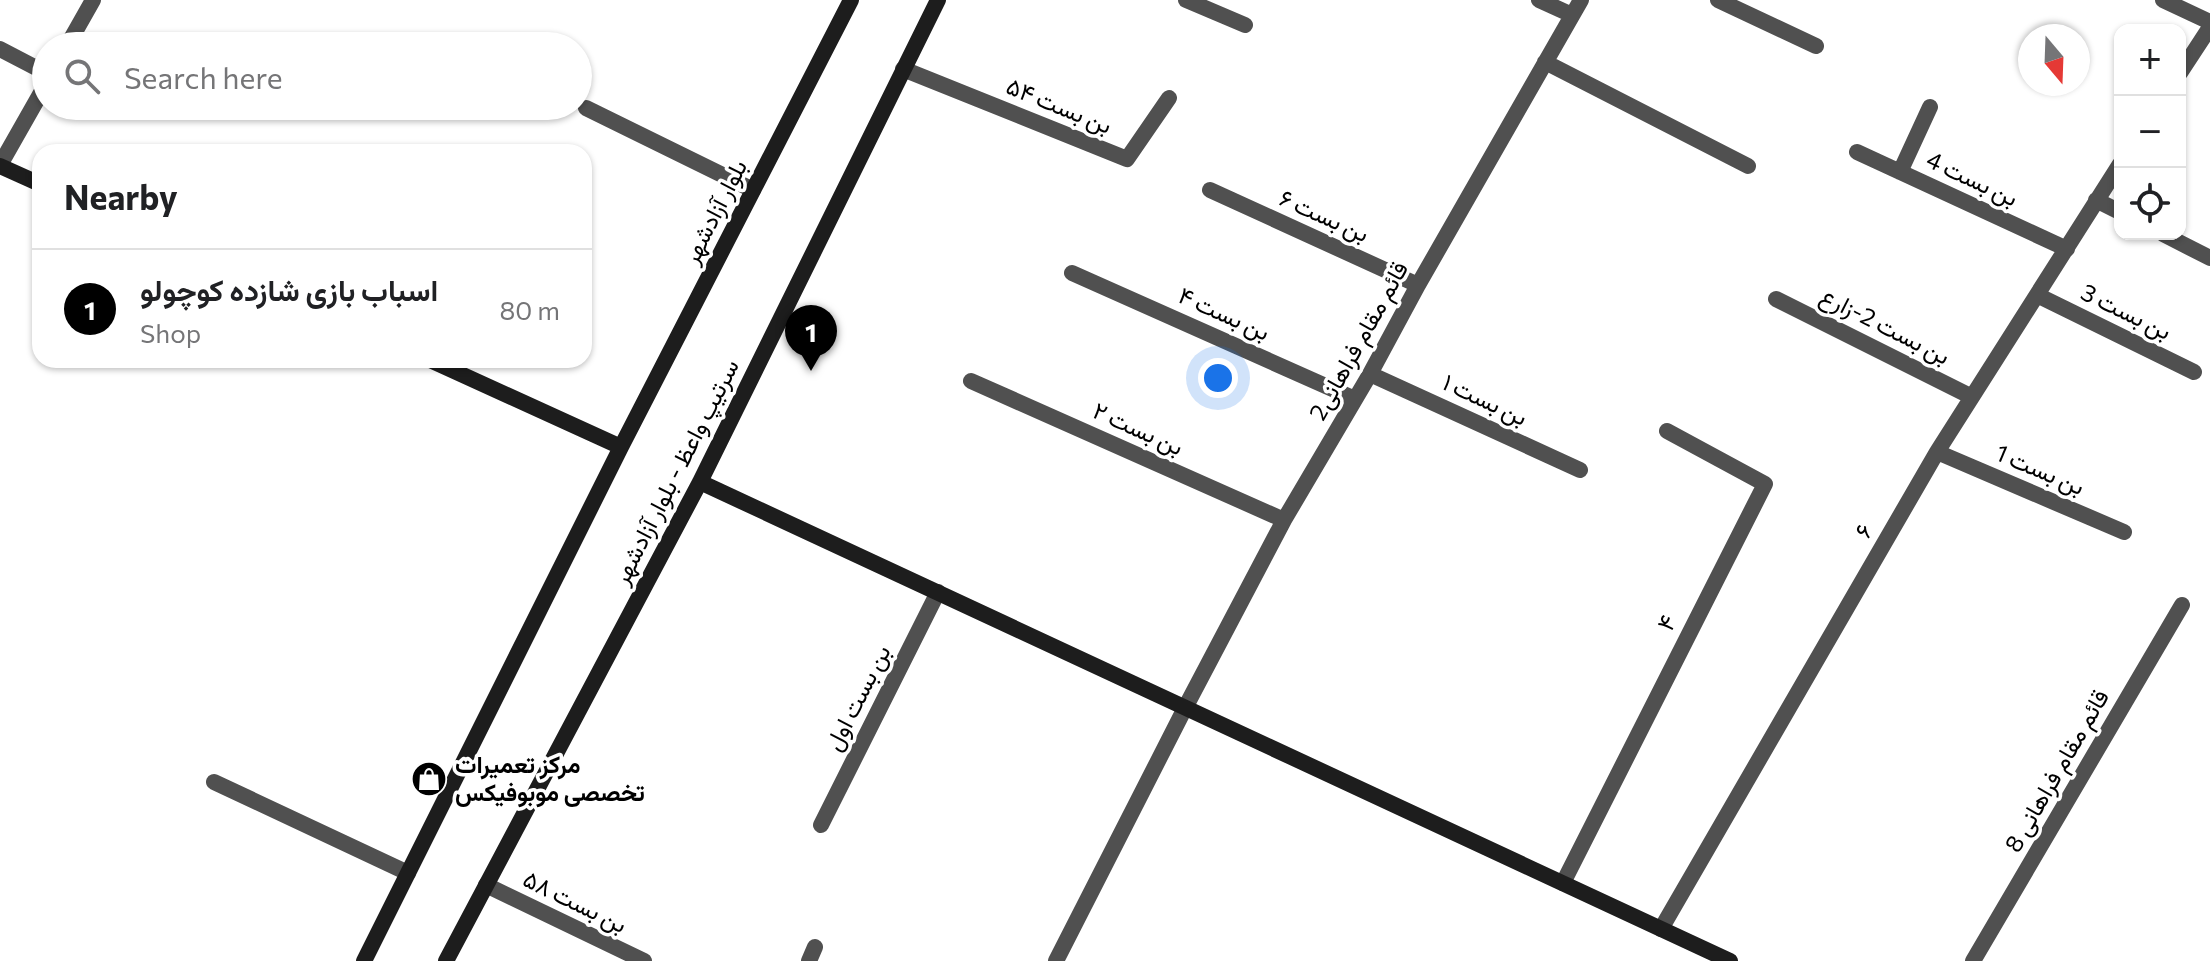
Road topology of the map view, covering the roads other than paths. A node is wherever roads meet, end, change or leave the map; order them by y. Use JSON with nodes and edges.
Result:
{"nodes":[{"id":1,"x":93,"y":0,"type":"edge"},
{"id":2,"x":851,"y":0,"type":"edge"},
{"id":3,"x":938,"y":0,"type":"edge"},
{"id":4,"x":1186,"y":0,"type":"edge"},
{"id":5,"x":1539,"y":0,"type":"edge"},
{"id":6,"x":1581,"y":0,"type":"edge"},
{"id":7,"x":1718,"y":0,"type":"edge"},
{"id":8,"x":2163,"y":0,"type":"edge"},
{"id":9,"x":1572,"y":15,"type":"junction"},
{"id":10,"x":1245,"y":25,"type":"dead end"},
{"id":11,"x":2210,"y":25,"type":"edge"},
{"id":12,"x":75,"y":32,"type":"edge"},
{"id":13,"x":1816,"y":46,"type":"dead end"},
{"id":14,"x":0,"y":49,"type":"edge"},
{"id":15,"x":1545,"y":62,"type":"junction"},
{"id":16,"x":2186,"y":63,"type":"edge"},
{"id":17,"x":32,"y":66,"type":"edge"},
{"id":18,"x":903,"y":69,"type":"junction"},
{"id":19,"x":1169,"y":98,"type":"dead end"},
{"id":20,"x":1930,"y":107,"type":"dead end"},
{"id":21,"x":32,"y":109,"type":"edge"},
{"id":22,"x":592,"y":111,"type":"edge"},
{"id":23,"x":1857,"y":152,"type":"dead end"},
{"id":24,"x":0,"y":166,"type":"edge"},
{"id":25,"x":1748,"y":166,"type":"dead end"},
{"id":26,"x":2117,"y":168,"type":"edge"},
{"id":27,"x":1900,"y":172,"type":"junction"},
{"id":28,"x":32,"y":180,"type":"edge"},
{"id":29,"x":753,"y":190,"type":"junction"},
{"id":30,"x":1210,"y":190,"type":"dead end"},
{"id":31,"x":2096,"y":200,"type":"junction"},
{"id":32,"x":2114,"y":209,"type":"edge"},
{"id":33,"x":2175,"y":240,"type":"edge"},
{"id":34,"x":2067,"y":249,"type":"junction"},
{"id":35,"x":2210,"y":258,"type":"edge"},
{"id":36,"x":1072,"y":273,"type":"dead end"},
{"id":37,"x":1418,"y":285,"type":"junction"},
{"id":38,"x":2037,"y":295,"type":"junction"},
{"id":39,"x":1776,"y":299,"type":"dead end"},
{"id":40,"x":448,"y":368,"type":"edge"},
{"id":41,"x":2194,"y":372,"type":"dead end"},
{"id":42,"x":1370,"y":374,"type":"junction"},
{"id":43,"x":971,"y":381,"type":"dead end"},
{"id":44,"x":1972,"y":397,"type":"junction"},
{"id":45,"x":1355,"y":399,"type":"junction"},
{"id":46,"x":1667,"y":431,"type":"dead end"},
{"id":47,"x":621,"y":447,"type":"junction"},
{"id":48,"x":1937,"y":452,"type":"junction"},
{"id":49,"x":1580,"y":470,"type":"dead end"},
{"id":50,"x":700,"y":482,"type":"junction"},
{"id":51,"x":1284,"y":520,"type":"junction"},
{"id":52,"x":2124,"y":532,"type":"dead end"},
{"id":53,"x":938,"y":592,"type":"junction"},
{"id":54,"x":2182,"y":605,"type":"dead end"},
{"id":55,"x":1185,"y":708,"type":"junction"},
{"id":56,"x":214,"y":782,"type":"dead end"},
{"id":57,"x":821,"y":825,"type":"dead end"},
{"id":58,"x":408,"y":873,"type":"junction"},
{"id":59,"x":1563,"y":883,"type":"junction"},
{"id":60,"x":486,"y":885,"type":"junction"},
{"id":61,"x":1661,"y":929,"type":"junction"},
{"id":62,"x":1721,"y":959,"type":"edge"},
{"id":63,"x":364,"y":961,"type":"edge"},
{"id":64,"x":446,"y":961,"type":"edge"},
{"id":65,"x":644,"y":961,"type":"edge"},
{"id":66,"x":1056,"y":961,"type":"edge"},
{"id":67,"x":1973,"y":961,"type":"edge"}],
"edges":[{"from":1,"to":12,"type":"street"},
{"from":2,"to":29,"type":"main road","name":"بلوار آزادشهر"},
{"from":3,"to":18,"type":"main road","name":"سرتیپ واعظ - بلوار آزادشهر"},
{"from":4,"to":10,"type":"street"},
{"from":5,"to":9,"type":"street"},
{"from":6,"to":9,"type":"street","name":"2قائم مقام فراهانی"},
{"from":7,"to":13,"type":"street"},
{"from":8,"to":11,"type":"street"},
{"from":9,"to":15,"type":"street","name":"2قائم مقام فراهانی"},
{"from":11,"to":16,"type":"street"},
{"from":14,"to":17,"type":"street"},
{"from":15,"to":25,"type":"street"},
{"from":15,"to":37,"type":"street","name":"2قائم مقام فراهانی"},
{"from":18,"to":19,"type":"street","name":"بن بست ۵۴"},
{"from":18,"to":50,"type":"main road","name":"سرتیپ واعظ - بلوار آزادشهر"},
{"from":20,"to":27,"type":"street"},
{"from":21,"to":24,"type":"street"},
{"from":22,"to":29,"type":"street"},
{"from":23,"to":27,"type":"street","name":"بن بست 4"},
{"from":24,"to":28,"type":"main road"},
{"from":26,"to":31,"type":"street","name":"۶"},
{"from":27,"to":34,"type":"street","name":"بن بست 4"},
{"from":29,"to":47,"type":"main road","name":"بلوار آزادشهر"},
{"from":30,"to":37,"type":"street","name":"بن بست ۶"},
{"from":31,"to":32,"type":"street"},
{"from":31,"to":34,"type":"street","name":"۶"},
{"from":33,"to":35,"type":"street"},
{"from":34,"to":38,"type":"street","name":"۶"},
{"from":36,"to":45,"type":"street","name":"بن بست ۴"},
{"from":37,"to":42,"type":"street","name":"2قائم مقام فراهانی"},
{"from":38,"to":41,"type":"street","name":"بن بست 3"},
{"from":38,"to":44,"type":"street","name":"۶"},
{"from":39,"to":44,"type":"street","name":"بن بست 2-زارع"},
{"from":40,"to":47,"type":"main road"},
{"from":42,"to":45,"type":"street","name":"2قائم مقام فراهانی"},
{"from":42,"to":49,"type":"street","name":"بن بست ۱"},
{"from":43,"to":51,"type":"street","name":"بن بست ۲"},
{"from":44,"to":48,"type":"street","name":"۶"},
{"from":45,"to":51,"type":"street","name":"2قائم مقام فراهانی"},
{"from":46,"to":59,"type":"street","name":"۴"},
{"from":47,"to":58,"type":"main road"},
{"from":48,"to":52,"type":"street","name":"بن بست 1"},
{"from":48,"to":61,"type":"street","name":"۶"},
{"from":50,"to":53,"type":"main road"},
{"from":50,"to":60,"type":"main road","name":"سرتیپ واعظ - بلوار آزادشهر"},
{"from":51,"to":55,"type":"street","name":"2قائم مقام فراهانی"},
{"from":53,"to":55,"type":"main road"},
{"from":53,"to":57,"type":"street","name":"بن بست اول"},
{"from":54,"to":67,"type":"street","name":"8 قائم مقام فراهانی"},
{"from":55,"to":59,"type":"main road"},
{"from":55,"to":66,"type":"street","name":"2قائم مقام فراهانی"},
{"from":56,"to":58,"type":"street"},
{"from":58,"to":63,"type":"main road"},
{"from":59,"to":61,"type":"main road"},
{"from":60,"to":64,"type":"main road","name":"سرتیپ واعظ - بلوار آزادشهر"},
{"from":60,"to":65,"type":"street","name":"بن بست ۵۸"},
{"from":61,"to":62,"type":"main road"}]}
